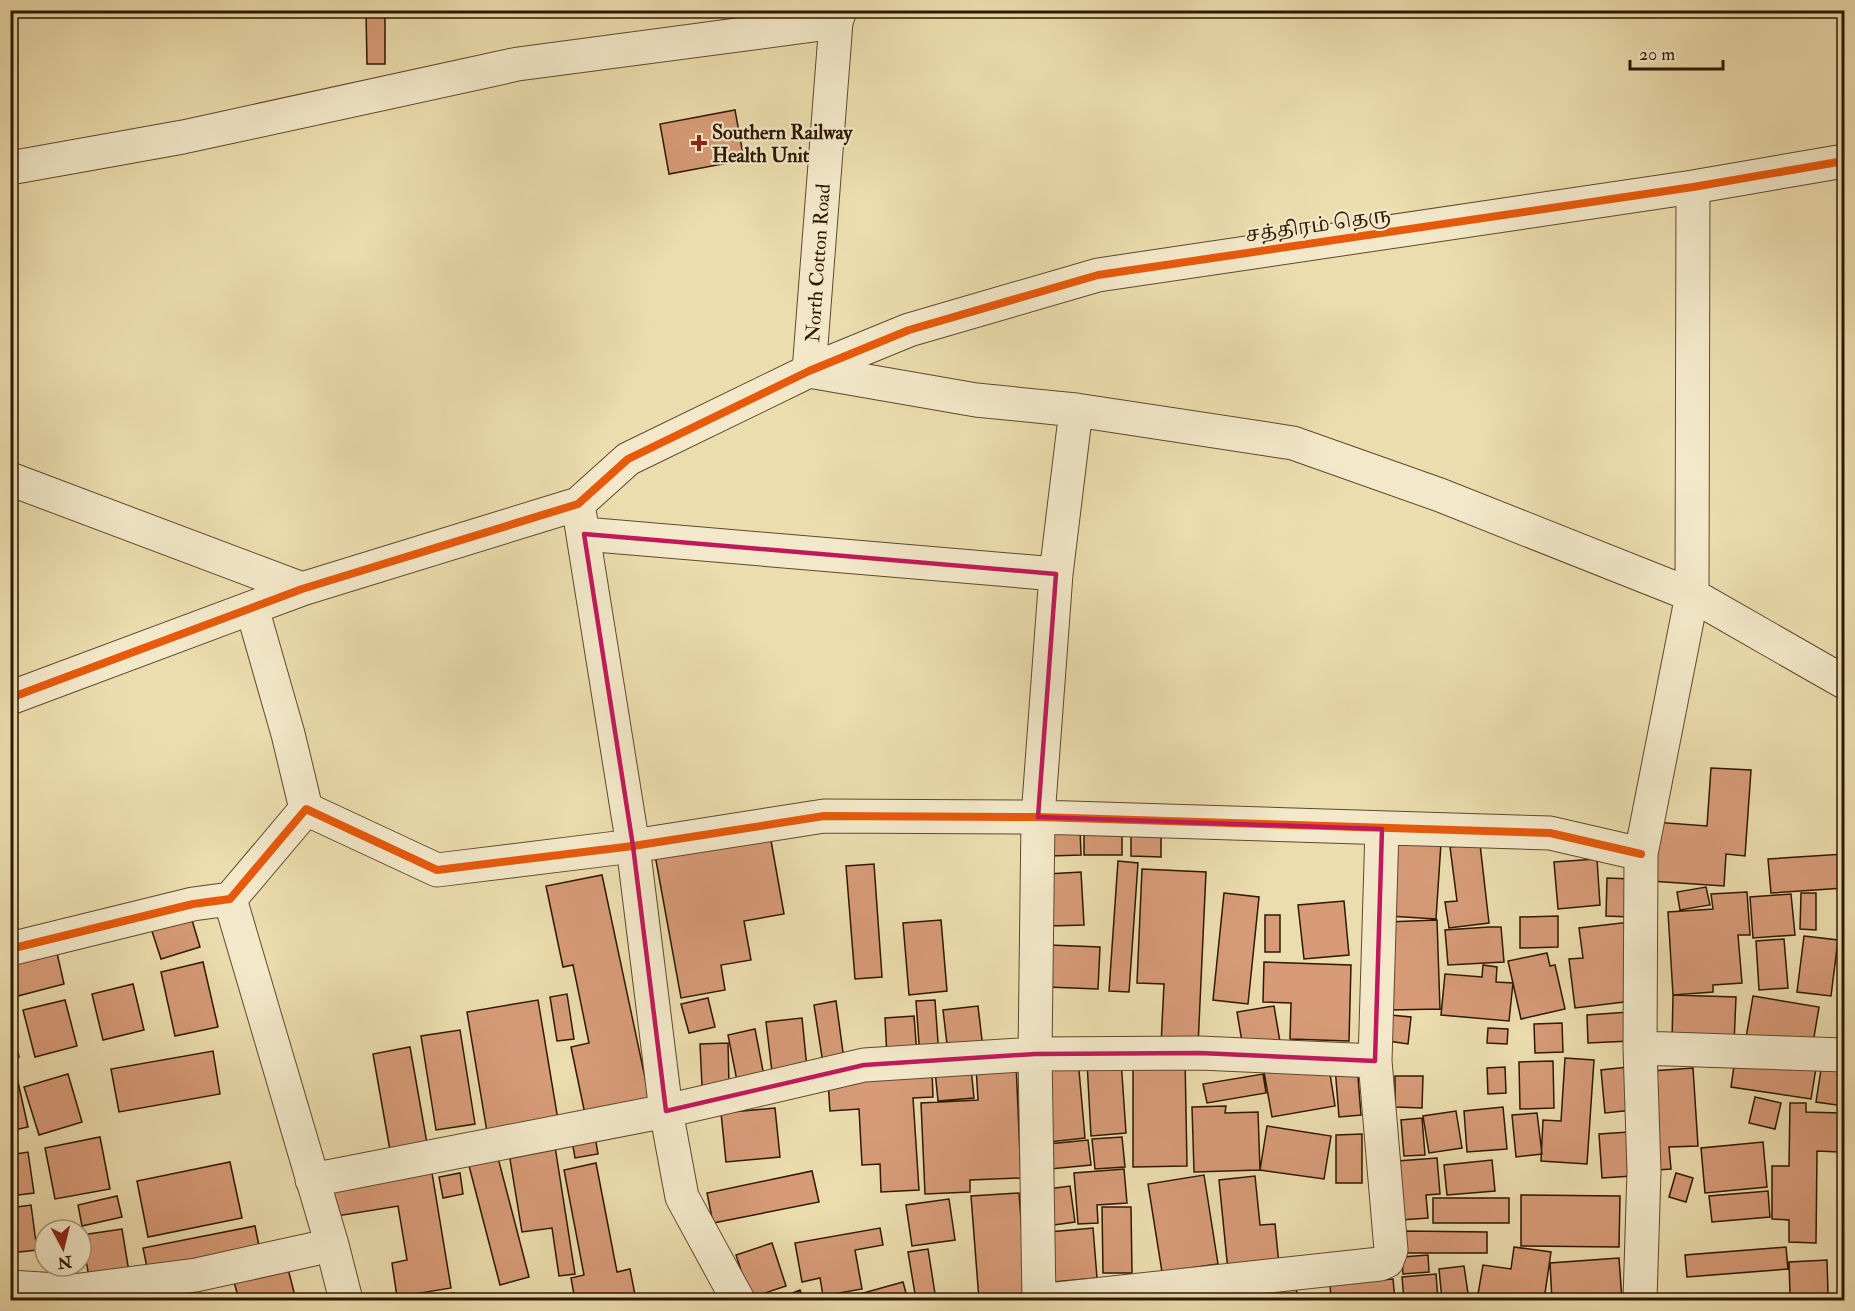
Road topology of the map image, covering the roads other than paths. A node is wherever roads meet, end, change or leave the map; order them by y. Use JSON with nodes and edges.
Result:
{"nodes":[{"id":1,"x":838,"y":16,"type":"edge"},
{"id":2,"x":1845,"y":160,"type":"edge"},
{"id":3,"x":10,"y":168,"type":"edge"},
{"id":4,"x":1693,"y":187,"type":"junction"},
{"id":5,"x":810,"y":372,"type":"junction"},
{"id":6,"x":1076,"y":410,"type":"junction"},
{"id":7,"x":10,"y":479,"type":"edge"},
{"id":8,"x":581,"y":519,"type":"junction"},
{"id":9,"x":1056,"y":574,"type":"junction"},
{"id":10,"x":302,"y":589,"type":"junction"},
{"id":11,"x":1692,"y":595,"type":"junction"},
{"id":12,"x":252,"y":608,"type":"junction"},
{"id":13,"x":1845,"y":682,"type":"edge"},
{"id":14,"x":10,"y":698,"type":"edge"},
{"id":15,"x":306,"y":809,"type":"junction"},
{"id":16,"x":1038,"y":817,"type":"junction"},
{"id":17,"x":1382,"y":829,"type":"junction"},
{"id":18,"x":633,"y":846,"type":"junction"},
{"id":19,"x":1641,"y":854,"type":"junction"},
{"id":20,"x":230,"y":899,"type":"junction"},
{"id":21,"x":10,"y":949,"type":"edge"},
{"id":22,"x":1640,"y":1048,"type":"junction"},
{"id":23,"x":1035,"y":1054,"type":"junction"},
{"id":24,"x":1845,"y":1056,"type":"edge"},
{"id":25,"x":1375,"y":1061,"type":"junction"},
{"id":26,"x":666,"y":1111,"type":"junction"},
{"id":27,"x":312,"y":1180,"type":"junction"},
{"id":28,"x":332,"y":1245,"type":"junction"},
{"id":29,"x":10,"y":1287,"type":"edge"},
{"id":30,"x":346,"y":1300,"type":"edge"},
{"id":31,"x":738,"y":1300,"type":"edge"},
{"id":32,"x":1039,"y":1300,"type":"edge"},
{"id":33,"x":1048,"y":1300,"type":"edge"},
{"id":34,"x":1641,"y":1300,"type":"edge"}],
"edges":[{"from":1,"to":3,"type":"street"},
{"from":1,"to":5,"type":"street","name":"North Cotton Road"},
{"from":2,"to":4,"type":"street","name":"சத்திரம் தெரு"},
{"from":4,"to":5,"type":"street","name":"சத்திரம் தெரு"},
{"from":4,"to":11,"type":"street"},
{"from":5,"to":6,"type":"street"},
{"from":5,"to":8,"type":"street","name":"சத்திரம் தெரு"},
{"from":6,"to":9,"type":"street"},
{"from":6,"to":11,"type":"street"},
{"from":7,"to":10,"type":"street"},
{"from":8,"to":9,"type":"street"},
{"from":8,"to":10,"type":"street"},
{"from":8,"to":18,"type":"street"},
{"from":9,"to":16,"type":"street"},
{"from":10,"to":12,"type":"street"},
{"from":11,"to":13,"type":"street"},
{"from":11,"to":19,"type":"street"},
{"from":12,"to":14,"type":"street"},
{"from":12,"to":15,"type":"street"},
{"from":15,"to":18,"type":"street"},
{"from":15,"to":20,"type":"street"},
{"from":16,"to":17,"type":"street"},
{"from":16,"to":18,"type":"street"},
{"from":16,"to":23,"type":"street"},
{"from":17,"to":19,"type":"street"},
{"from":17,"to":25,"type":"street"},
{"from":18,"to":26,"type":"street"},
{"from":19,"to":22,"type":"street"},
{"from":20,"to":21,"type":"street"},
{"from":20,"to":27,"type":"street"},
{"from":22,"to":24,"type":"street"},
{"from":22,"to":34,"type":"street"},
{"from":23,"to":25,"type":"street"},
{"from":23,"to":26,"type":"street"},
{"from":23,"to":32,"type":"street"},
{"from":25,"to":33,"type":"street"},
{"from":26,"to":27,"type":"street"},
{"from":26,"to":31,"type":"street"},
{"from":27,"to":28,"type":"street"},
{"from":28,"to":29,"type":"street"},
{"from":28,"to":30,"type":"street"}]}
